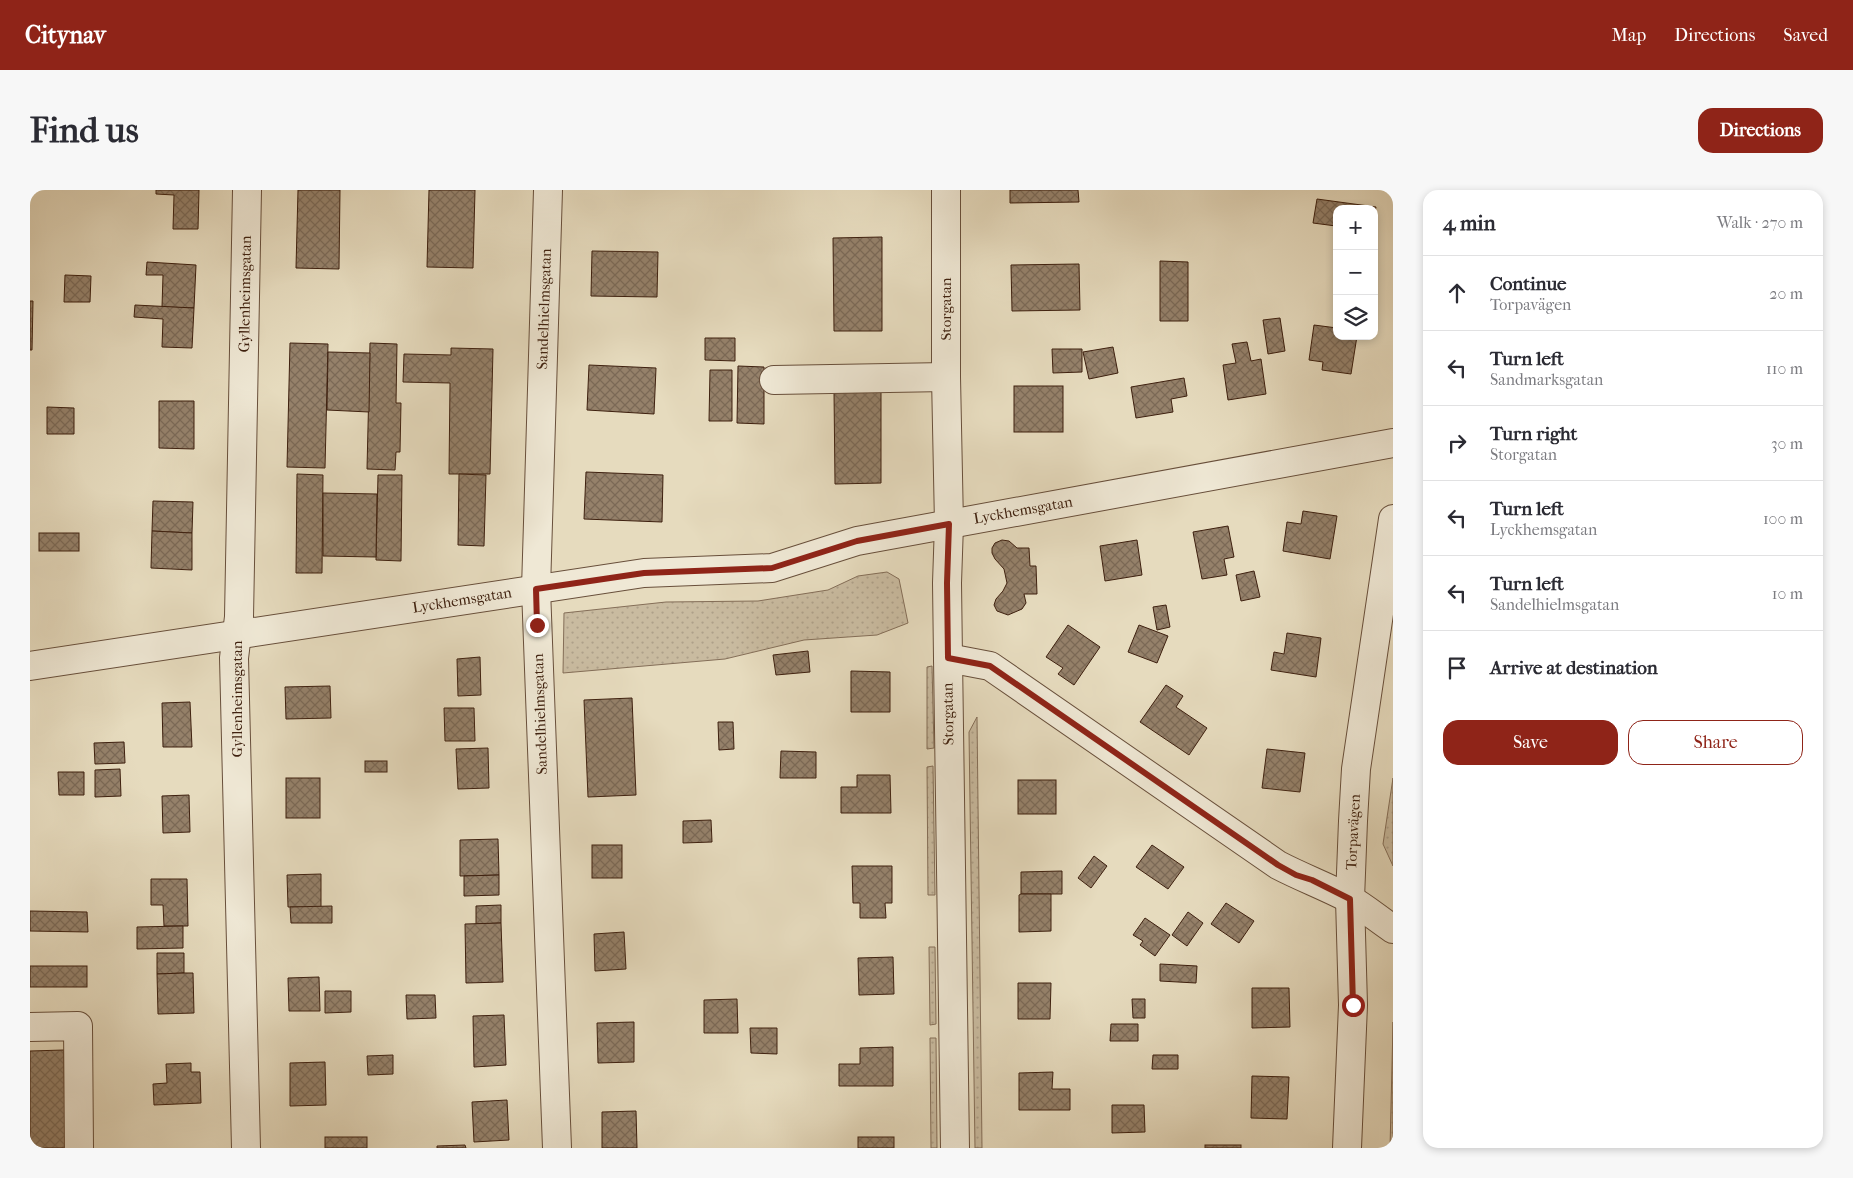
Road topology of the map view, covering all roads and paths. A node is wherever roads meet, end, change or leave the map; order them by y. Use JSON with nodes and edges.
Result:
{"nodes":[{"id":1,"x":247,"y":190,"type":"edge"},
{"id":2,"x":548,"y":190,"type":"edge"},
{"id":3,"x":946,"y":190,"type":"edge"},
{"id":4,"x":946,"y":376,"type":"junction"},
{"id":5,"x":774,"y":380,"type":"dead end"},
{"id":6,"x":1393,"y":443,"type":"edge"},
{"id":7,"x":1393,"y":520,"type":"edge"},
{"id":8,"x":949,"y":524,"type":"junction"},
{"id":9,"x":536,"y":589,"type":"junction"},
{"id":10,"x":237,"y":634,"type":"junction"},
{"id":11,"x":948,"y":658,"type":"junction"},
{"id":12,"x":30,"y":666,"type":"edge"},
{"id":13,"x":1350,"y":899,"type":"junction"},
{"id":14,"x":1393,"y":929,"type":"edge"},
{"id":15,"x":30,"y":1026,"type":"edge"},
{"id":16,"x":79,"y":1148,"type":"edge"},
{"id":17,"x":246,"y":1148,"type":"edge"},
{"id":18,"x":557,"y":1148,"type":"edge"},
{"id":19,"x":955,"y":1148,"type":"edge"},
{"id":20,"x":1347,"y":1148,"type":"edge"}],
"edges":[{"from":1,"to":10,"type":"street","name":"Gyllenheimsgatan"},
{"from":2,"to":9,"type":"street","name":"Sandelhielmsgatan"},
{"from":3,"to":4,"type":"street","name":"Storgatan"},
{"from":4,"to":5,"type":"street"},
{"from":4,"to":8,"type":"street","name":"Storgatan"},
{"from":6,"to":8,"type":"street","name":"Lyckhemsgatan"},
{"from":7,"to":13,"type":"street","name":"Torpavägen"},
{"from":8,"to":9,"type":"street","name":"Lyckhemsgatan"},
{"from":8,"to":11,"type":"street","name":"Storgatan"},
{"from":9,"to":10,"type":"street","name":"Lyckhemsgatan"},
{"from":9,"to":18,"type":"street","name":"Sandelhielmsgatan"},
{"from":10,"to":12,"type":"street","name":"Lyckhemsgatan"},
{"from":10,"to":17,"type":"street","name":"Gyllenheimsgatan"},
{"from":11,"to":13,"type":"street"},
{"from":11,"to":19,"type":"street","name":"Storgatan"},
{"from":13,"to":14,"type":"street"},
{"from":13,"to":20,"type":"street","name":"Torpavägen"},
{"from":15,"to":16,"type":"street"}]}
